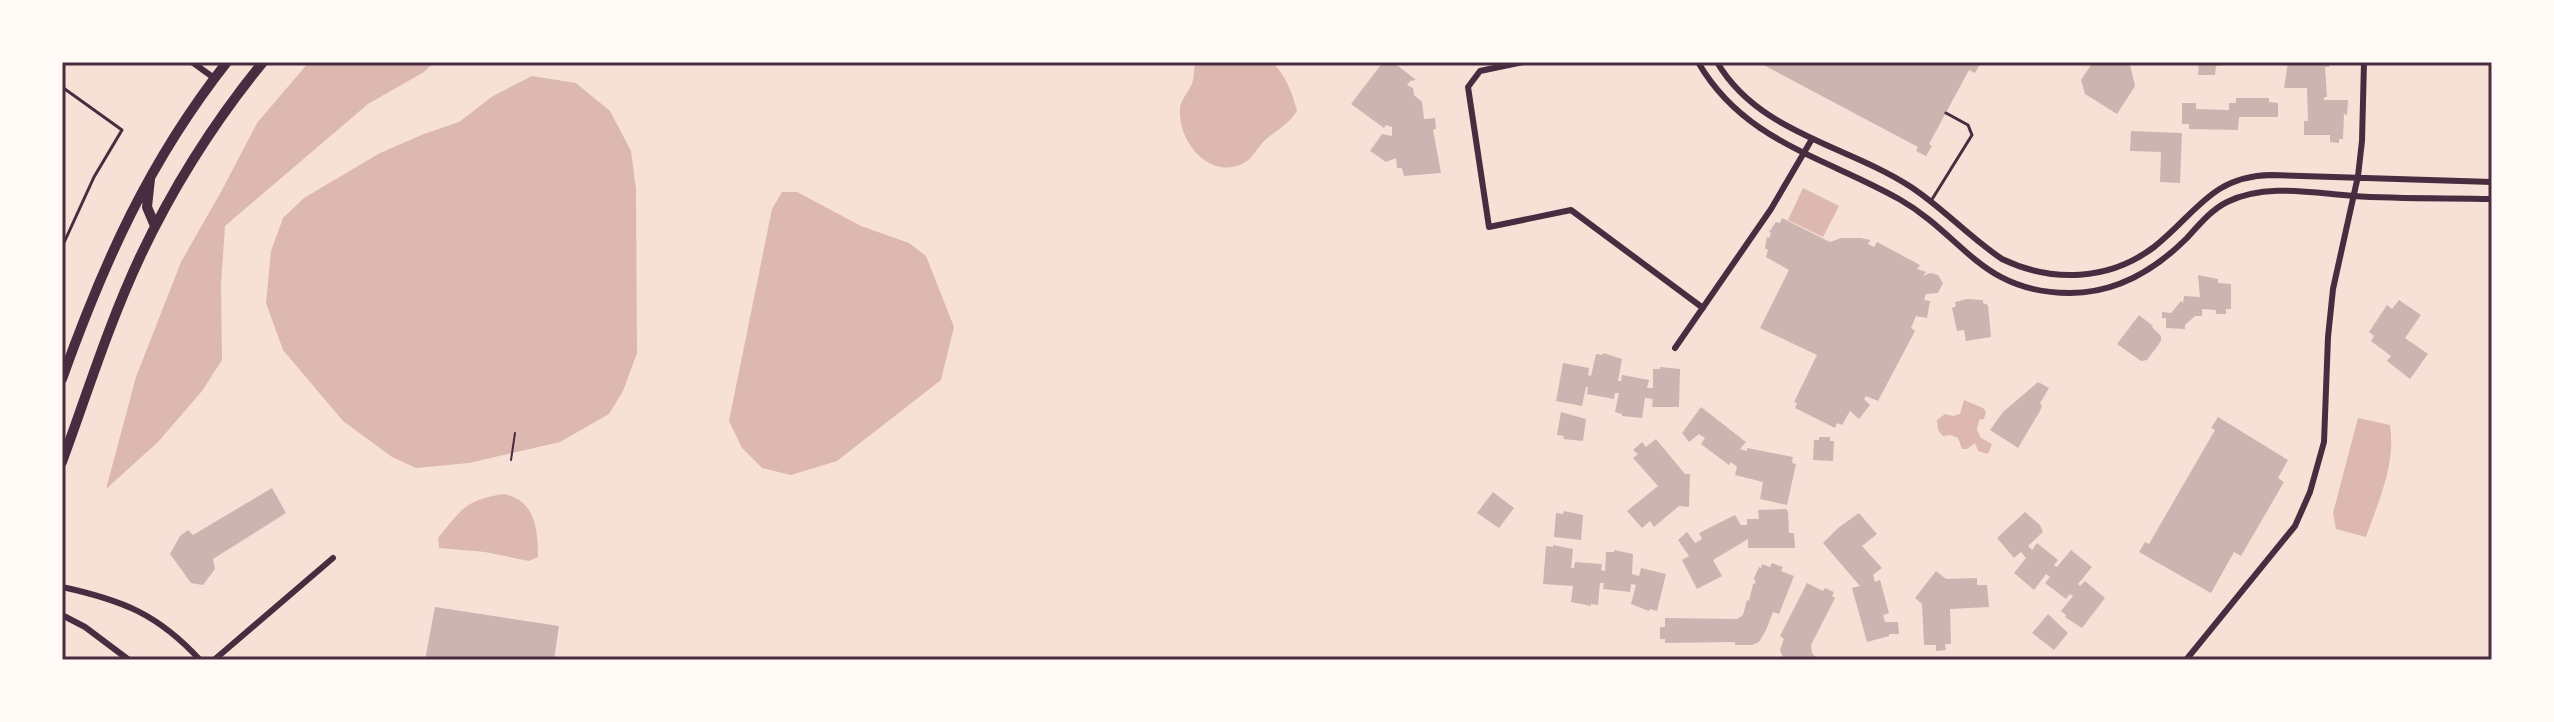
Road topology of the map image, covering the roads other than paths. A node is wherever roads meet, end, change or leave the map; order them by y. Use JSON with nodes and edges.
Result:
{"nodes":[{"id":1,"x":192,"y":62,"type":"edge"},
{"id":2,"x":227,"y":62,"type":"edge"},
{"id":3,"x":263,"y":62,"type":"edge"},
{"id":4,"x":1523,"y":62,"type":"edge"},
{"id":5,"x":1698,"y":62,"type":"edge"},
{"id":6,"x":1717,"y":62,"type":"edge"},
{"id":7,"x":2364,"y":62,"type":"edge"},
{"id":8,"x":214,"y":78,"type":"junction"},
{"id":9,"x":62,"y":87,"type":"edge"},
{"id":10,"x":1946,"y":113,"type":"dead end"},
{"id":11,"x":1812,"y":139,"type":"junction"},
{"id":12,"x":1804,"y":154,"type":"junction"},
{"id":13,"x":151,"y":173,"type":"junction"},
{"id":14,"x":2358,"y":176,"type":"junction"},
{"id":15,"x":2492,"y":182,"type":"edge"},
{"id":16,"x":2354,"y":196,"type":"junction"},
{"id":17,"x":2492,"y":199,"type":"edge"},
{"id":18,"x":1931,"y":201,"type":"junction"},
{"id":19,"x":1922,"y":215,"type":"junction"},
{"id":20,"x":155,"y":226,"type":"junction"},
{"id":21,"x":2163,"y":239,"type":"junction"},
{"id":22,"x":62,"y":247,"type":"edge"},
{"id":23,"x":2173,"y":252,"type":"junction"},
{"id":24,"x":1703,"y":308,"type":"junction"},
{"id":25,"x":1675,"y":348,"type":"dead end"},
{"id":26,"x":62,"y":379,"type":"edge"},
{"id":27,"x":62,"y":462,"type":"edge"},
{"id":28,"x":333,"y":558,"type":"dead end"},
{"id":29,"x":62,"y":587,"type":"edge"},
{"id":30,"x":62,"y":615,"type":"edge"},
{"id":31,"x":129,"y":660,"type":"edge"},
{"id":32,"x":200,"y":660,"type":"edge"},
{"id":33,"x":214,"y":660,"type":"edge"},
{"id":34,"x":2186,"y":660,"type":"edge"}],
"edges":[{"from":1,"to":8,"type":"street"},
{"from":2,"to":8,"type":"main road"},
{"from":3,"to":20,"type":"main road"},
{"from":4,"to":24,"type":"street"},
{"from":5,"to":12,"type":"street"},
{"from":6,"to":11,"type":"street"},
{"from":7,"to":14,"type":"street"},
{"from":8,"to":13,"type":"main road"},
{"from":9,"to":22,"type":"lane"},
{"from":10,"to":18,"type":"lane"},
{"from":11,"to":12,"type":"street"},
{"from":11,"to":18,"type":"street"},
{"from":12,"to":19,"type":"street"},
{"from":12,"to":24,"type":"street"},
{"from":13,"to":20,"type":"main road"},
{"from":13,"to":26,"type":"main road"},
{"from":14,"to":15,"type":"street"},
{"from":14,"to":16,"type":"street"},
{"from":14,"to":21,"type":"street"},
{"from":16,"to":17,"type":"street"},
{"from":16,"to":23,"type":"street"},
{"from":16,"to":34,"type":"street"},
{"from":18,"to":19,"type":"street"},
{"from":18,"to":21,"type":"street"},
{"from":19,"to":23,"type":"street"},
{"from":20,"to":27,"type":"main road"},
{"from":21,"to":23,"type":"street"},
{"from":24,"to":25,"type":"street"},
{"from":28,"to":33,"type":"street"},
{"from":29,"to":32,"type":"street"},
{"from":30,"to":31,"type":"street"}]}
